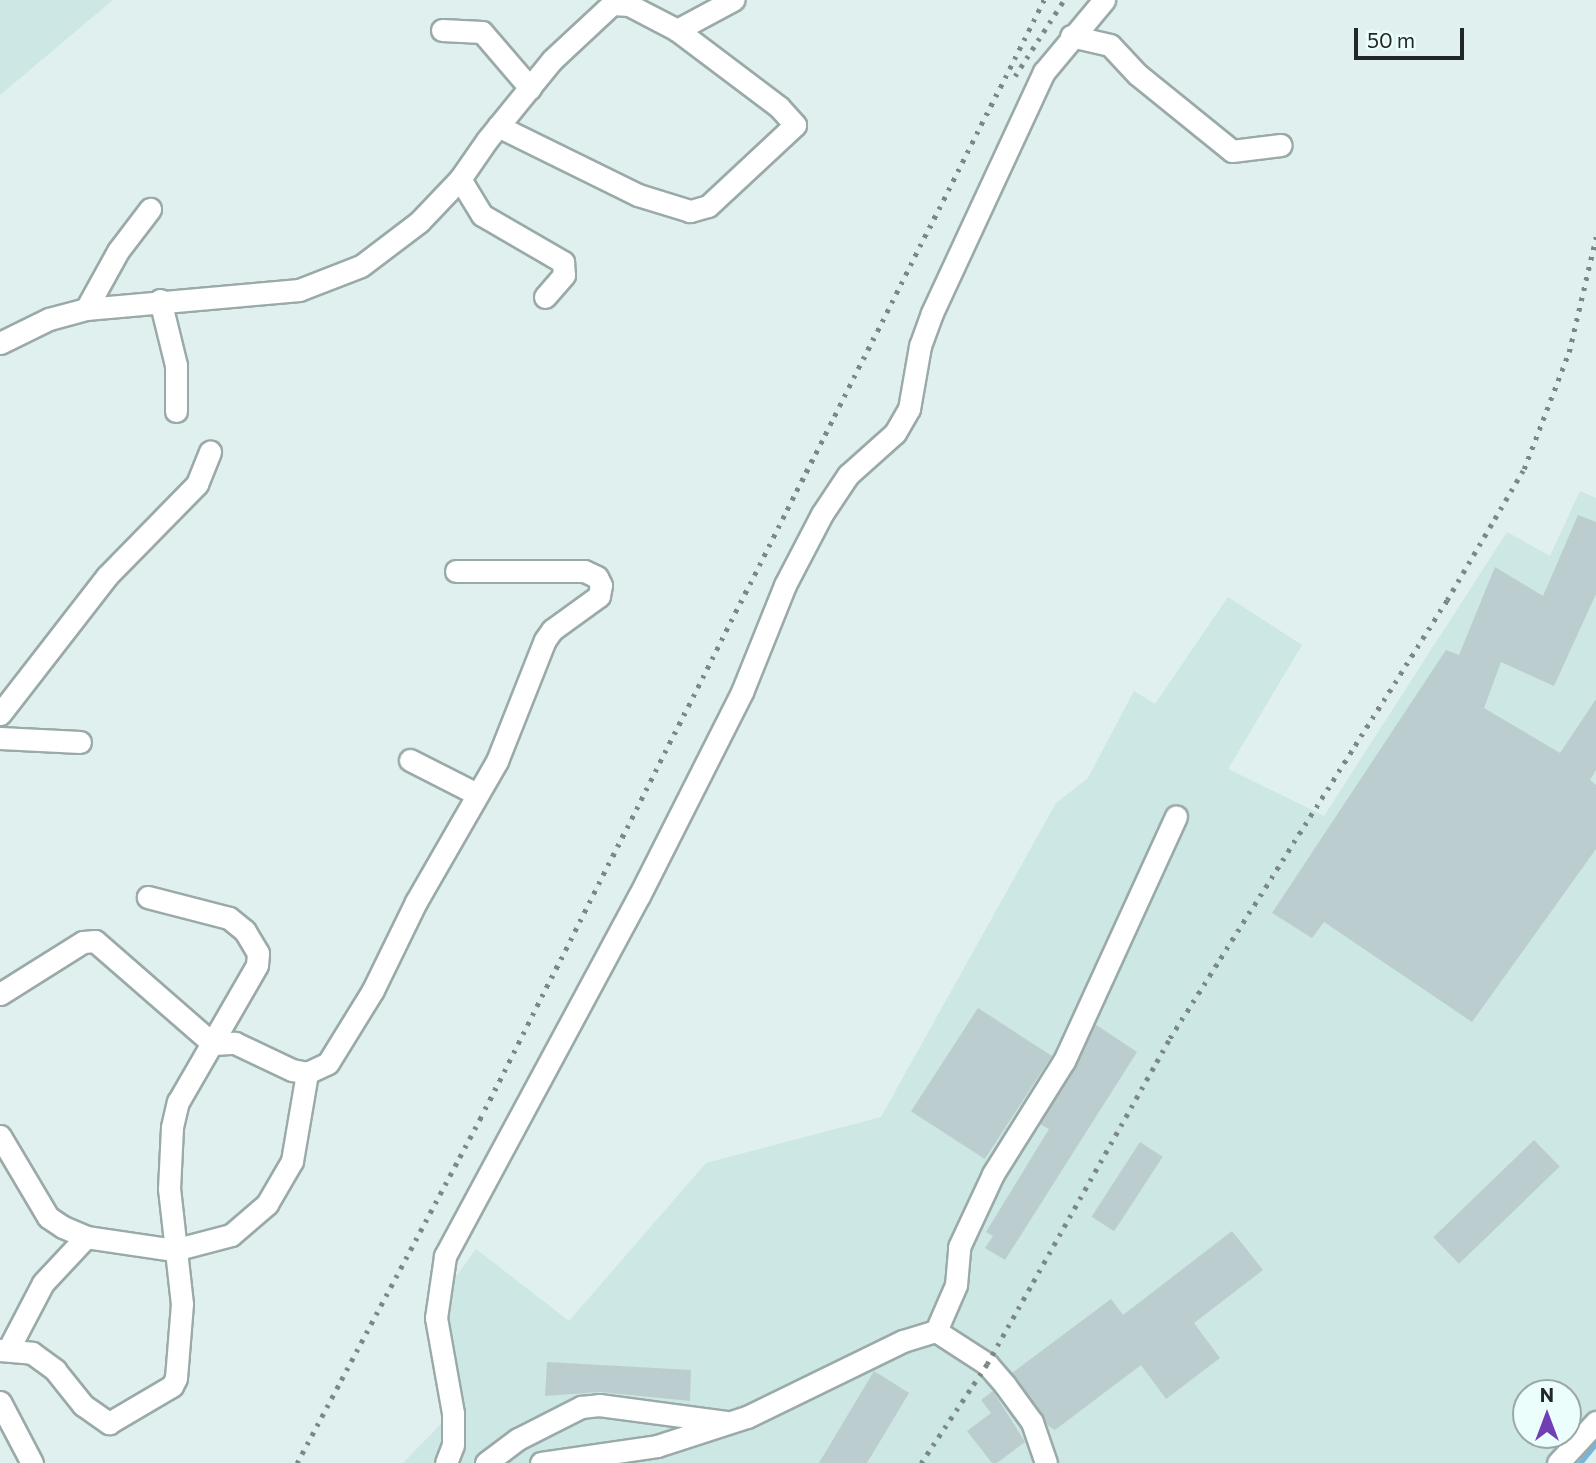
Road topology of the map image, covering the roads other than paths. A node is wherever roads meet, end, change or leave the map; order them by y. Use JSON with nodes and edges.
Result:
{"nodes":[{"id":1,"x":733,"y":0,"type":"edge"},
{"id":2,"x":1104,"y":0,"type":"edge"},
{"id":3,"x":442,"y":30,"type":"dead end"},
{"id":4,"x":677,"y":30,"type":"junction"},
{"id":5,"x":1071,"y":36,"type":"junction"},
{"id":6,"x":530,"y":88,"type":"junction"},
{"id":7,"x":498,"y":126,"type":"junction"},
{"id":8,"x":1281,"y":145,"type":"dead end"},
{"id":9,"x":460,"y":179,"type":"junction"},
{"id":10,"x":150,"y":209,"type":"dead end"},
{"id":11,"x":545,"y":297,"type":"dead end"},
{"id":12,"x":160,"y":300,"type":"junction"},
{"id":13,"x":86,"y":309,"type":"junction"},
{"id":14,"x":0,"y":343,"type":"edge"},
{"id":15,"x":176,"y":411,"type":"dead end"},
{"id":16,"x":210,"y":452,"type":"dead end"},
{"id":17,"x":456,"y":570,"type":"dead end"},
{"id":18,"x":0,"y":713,"type":"edge"},
{"id":19,"x":0,"y":738,"type":"edge"},
{"id":20,"x":80,"y":741,"type":"dead end"},
{"id":21,"x":410,"y":760,"type":"dead end"},
{"id":22,"x":475,"y":793,"type":"junction"},
{"id":23,"x":1176,"y":816,"type":"dead end"},
{"id":24,"x":148,"y":897,"type":"dead end"},
{"id":25,"x":0,"y":994,"type":"edge"},
{"id":26,"x":213,"y":1044,"type":"junction"},
{"id":27,"x":307,"y":1073,"type":"junction"},
{"id":28,"x":0,"y":1136,"type":"edge"},
{"id":29,"x":86,"y":1237,"type":"junction"},
{"id":30,"x":174,"y":1250,"type":"junction"},
{"id":31,"x":936,"y":1331,"type":"junction"},
{"id":32,"x":4,"y":1349,"type":"edge"},
{"id":33,"x":0,"y":1402,"type":"edge"},
{"id":34,"x":730,"y":1422,"type":"junction"},
{"id":35,"x":1596,"y":1422,"type":"edge"},
{"id":36,"x":32,"y":1463,"type":"edge"},
{"id":37,"x":446,"y":1463,"type":"edge"},
{"id":38,"x":486,"y":1463,"type":"edge"},
{"id":39,"x":541,"y":1463,"type":"edge"},
{"id":40,"x":1046,"y":1463,"type":"edge"},
{"id":41,"x":1558,"y":1463,"type":"edge"}],
"edges":[{"from":1,"to":4,"type":"street"},
{"from":2,"to":5,"type":"street"},
{"from":3,"to":6,"type":"street"},
{"from":4,"to":6,"type":"street"},
{"from":4,"to":7,"type":"street"},
{"from":5,"to":8,"type":"street"},
{"from":5,"to":37,"type":"street"},
{"from":6,"to":7,"type":"street"},
{"from":7,"to":9,"type":"street"},
{"from":9,"to":11,"type":"street"},
{"from":9,"to":12,"type":"street"},
{"from":10,"to":13,"type":"street"},
{"from":12,"to":13,"type":"street"},
{"from":12,"to":15,"type":"street"},
{"from":13,"to":14,"type":"street"},
{"from":16,"to":18,"type":"street"},
{"from":17,"to":22,"type":"street"},
{"from":19,"to":20,"type":"street"},
{"from":21,"to":22,"type":"street"},
{"from":22,"to":27,"type":"street"},
{"from":23,"to":31,"type":"street"},
{"from":24,"to":26,"type":"street"},
{"from":25,"to":26,"type":"street"},
{"from":26,"to":27,"type":"street"},
{"from":26,"to":30,"type":"street"},
{"from":27,"to":30,"type":"street"},
{"from":28,"to":29,"type":"street"},
{"from":29,"to":30,"type":"street"},
{"from":29,"to":32,"type":"street"},
{"from":30,"to":32,"type":"street"},
{"from":31,"to":34,"type":"street"},
{"from":31,"to":40,"type":"street"},
{"from":33,"to":36,"type":"street"},
{"from":34,"to":38,"type":"street"},
{"from":34,"to":39,"type":"street"},
{"from":35,"to":41,"type":"street"}]}
